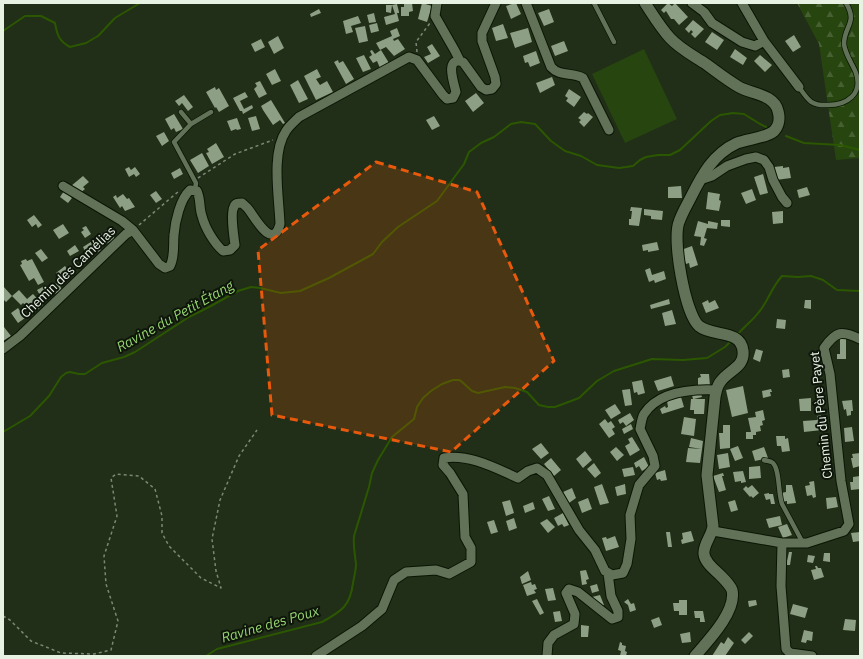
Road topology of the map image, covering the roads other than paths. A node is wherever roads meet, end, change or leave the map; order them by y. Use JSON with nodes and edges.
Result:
{"nodes":[{"id":1,"x":437,"y":3,"type":"edge"},
{"id":2,"x":496,"y":3,"type":"edge"},
{"id":3,"x":526,"y":3,"type":"edge"},
{"id":4,"x":594,"y":3,"type":"edge"},
{"id":5,"x":645,"y":3,"type":"edge"},
{"id":6,"x":692,"y":3,"type":"edge"},
{"id":7,"x":742,"y":3,"type":"edge"},
{"id":8,"x":846,"y":3,"type":"edge"},
{"id":9,"x":764,"y":41,"type":"junction"},
{"id":10,"x":614,"y":42,"type":"dead end"},
{"id":11,"x":460,"y":61,"type":"junction"},
{"id":12,"x":799,"y":87,"type":"joint"},
{"id":13,"x":181,"y":112,"type":"dead end"},
{"id":14,"x":211,"y":112,"type":"dead end"},
{"id":15,"x":191,"y":124,"type":"junction"},
{"id":16,"x":608,"y":130,"type":"dead end"},
{"id":17,"x":700,"y":180,"type":"junction"},
{"id":18,"x":195,"y":184,"type":"junction"},
{"id":19,"x":63,"y":186,"type":"dead end"},
{"id":20,"x":787,"y":203,"type":"dead end"},
{"id":21,"x":133,"y":230,"type":"junction"},
{"id":22,"x":860,"y":339,"type":"edge"},
{"id":23,"x":3,"y":349,"type":"edge"},
{"id":24,"x":716,"y":390,"type":"junction"},
{"id":25,"x":764,"y":460,"type":"dead end"},
{"id":26,"x":712,"y":531,"type":"junction"},
{"id":27,"x":782,"y":543,"type":"junction"},
{"id":28,"x":803,"y":543,"type":"junction"},
{"id":29,"x":608,"y":572,"type":"junction"},
{"id":30,"x":316,"y":656,"type":"edge"},
{"id":31,"x":547,"y":656,"type":"edge"},
{"id":32,"x":695,"y":656,"type":"edge"},
{"id":33,"x":812,"y":656,"type":"edge"}],
"edges":[{"from":1,"to":11,"type":"street"},
{"from":2,"to":11,"type":"street"},
{"from":3,"to":16,"type":"street"},
{"from":4,"to":10,"type":"lane"},
{"from":5,"to":17,"type":"main road"},
{"from":6,"to":9,"type":"street"},
{"from":7,"to":9,"type":"street"},
{"from":8,"to":12,"type":"lane"},
{"from":9,"to":12,"type":"street"},
{"from":11,"to":18,"type":"street"},
{"from":13,"to":15,"type":"lane"},
{"from":14,"to":15,"type":"lane"},
{"from":15,"to":18,"type":"lane"},
{"from":17,"to":20,"type":"street"},
{"from":17,"to":24,"type":"main road"},
{"from":18,"to":21,"type":"street","name":"Chemin des Camélias"},
{"from":19,"to":21,"type":"street"},
{"from":21,"to":23,"type":"street","name":"Chemin des Camélias"},
{"from":22,"to":28,"type":"street","name":"Chemin du Père Payet"},
{"from":24,"to":26,"type":"main road"},
{"from":24,"to":29,"type":"street"},
{"from":25,"to":28,"type":"lane"},
{"from":26,"to":27,"type":"street","name":"Chemin du Père Payet"},
{"from":26,"to":32,"type":"main road"},
{"from":27,"to":28,"type":"street","name":"Chemin du Père Payet"},
{"from":27,"to":33,"type":"street"},
{"from":29,"to":30,"type":"street"},
{"from":29,"to":31,"type":"street"}]}
